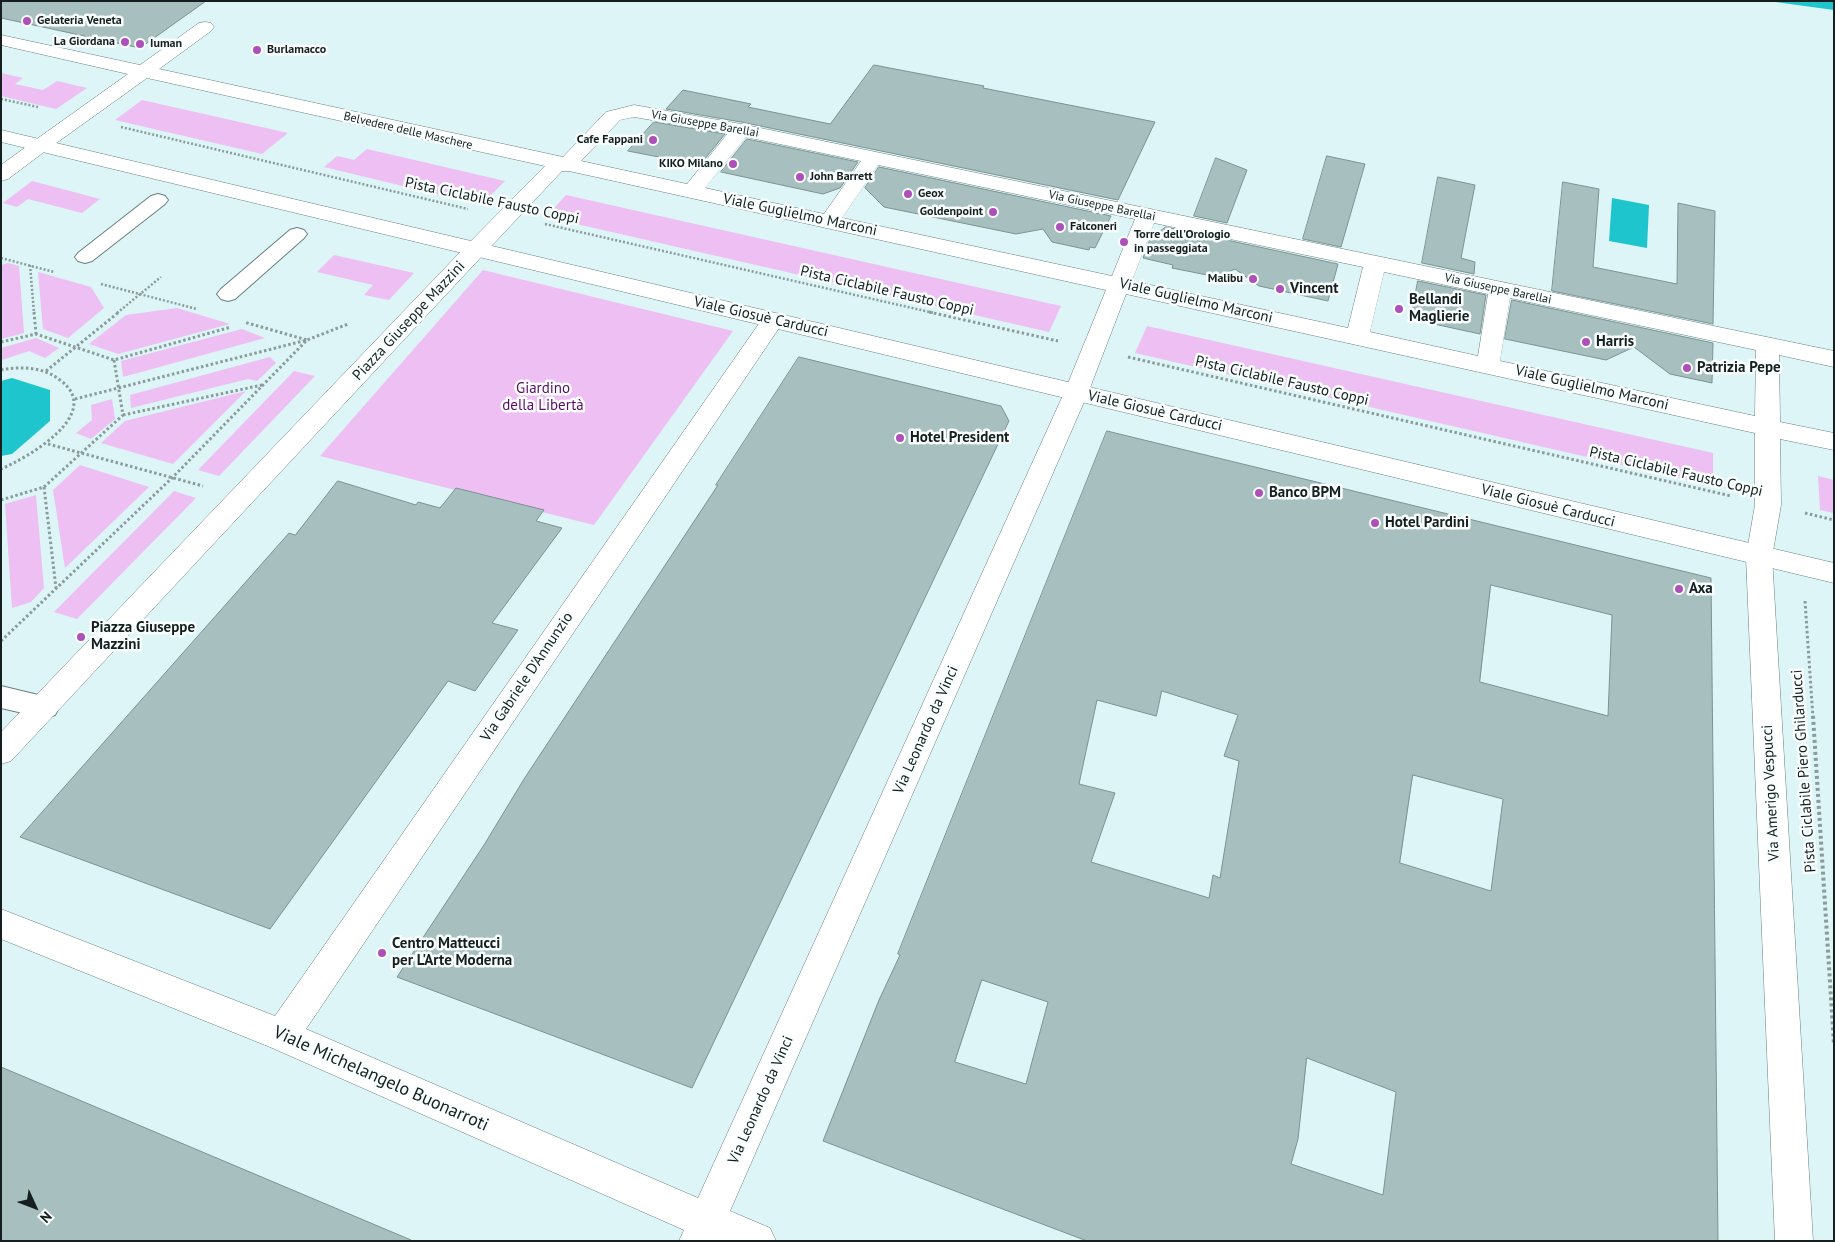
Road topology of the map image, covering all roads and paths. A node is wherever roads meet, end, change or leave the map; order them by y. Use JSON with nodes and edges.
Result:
{"nodes":[{"id":1,"x":205,"y":27,"type":"dead end"},
{"id":2,"x":1,"y":40,"type":"edge"},
{"id":3,"x":142,"y":72,"type":"junction"},
{"id":4,"x":1,"y":99,"type":"edge"},
{"id":5,"x":79,"y":117,"type":"junction"},
{"id":6,"x":741,"y":130,"type":"junction"},
{"id":7,"x":1,"y":136,"type":"edge"},
{"id":8,"x":41,"y":145,"type":"junction"},
{"id":9,"x":873,"y":158,"type":"junction"},
{"id":10,"x":562,"y":165,"type":"junction"},
{"id":11,"x":1,"y":175,"type":"edge"},
{"id":12,"x":691,"y":192,"type":"junction"},
{"id":13,"x":158,"y":200,"type":"dead end"},
{"id":14,"x":1146,"y":215,"type":"junction"},
{"id":15,"x":510,"y":216,"type":"junction"},
{"id":16,"x":830,"y":220,"type":"junction"},
{"id":17,"x":297,"y":234,"type":"dead end"},
{"id":18,"x":475,"y":250,"type":"junction"},
{"id":19,"x":85,"y":257,"type":"dead end"},
{"id":20,"x":1,"y":258,"type":"edge"},
{"id":21,"x":1375,"y":263,"type":"junction"},
{"id":22,"x":30,"y":265,"type":"junction"},
{"id":23,"x":58,"y":272,"type":"dead end"},
{"id":24,"x":161,"y":277,"type":"dead end"},
{"id":25,"x":95,"y":282,"type":"dead end"},
{"id":26,"x":1120,"y":284,"type":"junction"},
{"id":27,"x":1500,"y":289,"type":"junction"},
{"id":28,"x":142,"y":294,"type":"junction"},
{"id":29,"x":228,"y":294,"type":"dead end"},
{"id":30,"x":198,"y":310,"type":"dead end"},
{"id":31,"x":236,"y":320,"type":"dead end"},
{"id":32,"x":773,"y":320,"type":"junction"},
{"id":33,"x":246,"y":322,"type":"junction"},
{"id":34,"x":348,"y":324,"type":"dead end"},
{"id":35,"x":36,"y":334,"type":"junction"},
{"id":36,"x":1357,"y":338,"type":"junction"},
{"id":37,"x":307,"y":340,"type":"junction"},
{"id":38,"x":1,"y":342,"type":"edge"},
{"id":39,"x":1767,"y":345,"type":"junction"},
{"id":40,"x":78,"y":346,"type":"junction"},
{"id":41,"x":1093,"y":349,"type":"junction"},
{"id":42,"x":1834,"y":358,"type":"edge"},
{"id":43,"x":114,"y":360,"type":"junction"},
{"id":44,"x":1488,"y":365,"type":"junction"},
{"id":45,"x":1,"y":370,"type":"edge"},
{"id":46,"x":46,"y":371,"type":"junction"},
{"id":47,"x":263,"y":385,"type":"junction"},
{"id":48,"x":118,"y":388,"type":"junction"},
{"id":49,"x":1076,"y":393,"type":"junction"},
{"id":50,"x":75,"y":399,"type":"junction"},
{"id":51,"x":124,"y":416,"type":"junction"},
{"id":52,"x":1768,"y":427,"type":"junction"},
{"id":53,"x":1834,"y":442,"type":"edge"},
{"id":54,"x":48,"y":444,"type":"junction"},
{"id":55,"x":84,"y":453,"type":"junction"},
{"id":56,"x":1,"y":469,"type":"edge"},
{"id":57,"x":173,"y":477,"type":"junction"},
{"id":58,"x":44,"y":487,"type":"junction"},
{"id":59,"x":242,"y":497,"type":"junction"},
{"id":60,"x":1,"y":500,"type":"edge"},
{"id":61,"x":1768,"y":505,"type":"junction"},
{"id":62,"x":1760,"y":557,"type":"junction"},
{"id":63,"x":1804,"y":566,"type":"junction"},
{"id":64,"x":1834,"y":573,"type":"edge"},
{"id":65,"x":56,"y":588,"type":"junction"},
{"id":66,"x":1,"y":641,"type":"edge"},
{"id":67,"x":1,"y":698,"type":"edge"},
{"id":68,"x":44,"y":707,"type":"junction"},
{"id":69,"x":1,"y":752,"type":"edge"},
{"id":70,"x":1,"y":924,"type":"edge"},
{"id":71,"x":282,"y":1035,"type":"junction"},
{"id":72,"x":1834,"y":1045,"type":"edge"},
{"id":73,"x":703,"y":1231,"type":"edge"},
{"id":74,"x":757,"y":1241,"type":"edge"},
{"id":75,"x":1794,"y":1241,"type":"edge"}],
"edges":[{"from":1,"to":3,"type":"street"},
{"from":2,"to":3,"type":"street","name":"Belvedere delle Maschere"},
{"from":3,"to":5,"type":"street"},
{"from":3,"to":10,"type":"street","name":"Belvedere delle Maschere"},
{"from":4,"to":5,"type":"path","name":"Pista Ciclabile Fausto Coppi"},
{"from":5,"to":8,"type":"street"},
{"from":5,"to":15,"type":"path","name":"Pista Ciclabile Fausto Coppi"},
{"from":6,"to":9,"type":"street","name":"Via Giuseppe Barellai"},
{"from":6,"to":10,"type":"street","name":"Via Giuseppe Barellai"},
{"from":6,"to":12,"type":"street"},
{"from":7,"to":8,"type":"street","name":"Piazza Giuseppe Mazzini"},
{"from":8,"to":11,"type":"street"},
{"from":8,"to":18,"type":"street","name":"Piazza Giuseppe Mazzini"},
{"from":9,"to":14,"type":"street","name":"Via Giuseppe Barellai"},
{"from":9,"to":16,"type":"street"},
{"from":10,"to":12,"type":"street","name":"Viale Guglielmo Marconi"},
{"from":10,"to":15,"type":"street"},
{"from":12,"to":16,"type":"street","name":"Viale Guglielmo Marconi"},
{"from":13,"to":19,"type":"lane"},
{"from":14,"to":21,"type":"street","name":"Via Giuseppe Barellai"},
{"from":14,"to":26,"type":"street","name":"Via Leonardo da Vinci"},
{"from":15,"to":18,"type":"street"},
{"from":15,"to":41,"type":"path","name":"Pista Ciclabile Fausto Coppi"},
{"from":16,"to":26,"type":"street","name":"Viale Guglielmo Marconi"},
{"from":17,"to":29,"type":"lane"},
{"from":18,"to":32,"type":"street","name":"Viale Giosuè Carducci"},
{"from":18,"to":59,"type":"street","name":"Piazza Giuseppe Mazzini"},
{"from":20,"to":22,"type":"path"},
{"from":21,"to":27,"type":"street","name":"Via Giuseppe Barellai"},
{"from":21,"to":36,"type":"street"},
{"from":22,"to":23,"type":"path"},
{"from":22,"to":35,"type":"path"},
{"from":24,"to":28,"type":"path"},
{"from":25,"to":28,"type":"path"},
{"from":26,"to":36,"type":"street","name":"Viale Guglielmo Marconi"},
{"from":26,"to":41,"type":"street","name":"Via Leonardo da Vinci"},
{"from":27,"to":39,"type":"street","name":"Via Giuseppe Barellai"},
{"from":27,"to":44,"type":"street"},
{"from":28,"to":30,"type":"path"},
{"from":28,"to":40,"type":"path"},
{"from":31,"to":33,"type":"path"},
{"from":32,"to":49,"type":"street","name":"Viale Giosuè Carducci"},
{"from":32,"to":71,"type":"street","name":"Via Gabriele D'Annunzio"},
{"from":33,"to":37,"type":"path"},
{"from":33,"to":43,"type":"path"},
{"from":34,"to":37,"type":"path"},
{"from":35,"to":38,"type":"path"},
{"from":35,"to":40,"type":"path"},
{"from":36,"to":44,"type":"street","name":"Viale Guglielmo Marconi"},
{"from":37,"to":47,"type":"path"},
{"from":37,"to":48,"type":"path"},
{"from":39,"to":42,"type":"street","name":"Via Giuseppe Barellai"},
{"from":39,"to":52,"type":"street","name":"Via Amerigo Vespucci"},
{"from":40,"to":43,"type":"path"},
{"from":40,"to":46,"type":"path"},
{"from":41,"to":49,"type":"street","name":"Via Leonardo da Vinci"},
{"from":41,"to":61,"type":"path","name":"Pista Ciclabile Fausto Coppi"},
{"from":43,"to":48,"type":"path"},
{"from":44,"to":52,"type":"street","name":"Viale Guglielmo Marconi"},
{"from":45,"to":46,"type":"path"},
{"from":46,"to":50,"type":"path"},
{"from":47,"to":51,"type":"path"},
{"from":47,"to":57,"type":"path"},
{"from":48,"to":50,"type":"path"},
{"from":48,"to":51,"type":"path"},
{"from":49,"to":62,"type":"street","name":"Viale Giosuè Carducci"},
{"from":49,"to":73,"type":"street","name":"Via Leonardo da Vinci"},
{"from":50,"to":54,"type":"path"},
{"from":51,"to":55,"type":"path"},
{"from":52,"to":53,"type":"street","name":"Viale Guglielmo Marconi"},
{"from":52,"to":61,"type":"street","name":"Via Amerigo Vespucci"},
{"from":54,"to":55,"type":"path"},
{"from":54,"to":56,"type":"path"},
{"from":55,"to":57,"type":"path"},
{"from":55,"to":58,"type":"path"},
{"from":57,"to":59,"type":"path"},
{"from":57,"to":65,"type":"path"},
{"from":58,"to":60,"type":"path"},
{"from":58,"to":65,"type":"path"},
{"from":59,"to":68,"type":"street","name":"Piazza Giuseppe Mazzini"},
{"from":61,"to":62,"type":"street","name":"Via Amerigo Vespucci"},
{"from":62,"to":63,"type":"street","name":"Viale Giosuè Carducci"},
{"from":62,"to":75,"type":"street","name":"Via Amerigo Vespucci"},
{"from":63,"to":64,"type":"street","name":"Viale Giosuè Carducci"},
{"from":63,"to":72,"type":"path","name":"Pista Ciclabile Piero Ghilarducci"},
{"from":65,"to":66,"type":"path"},
{"from":67,"to":68,"type":"lane"},
{"from":68,"to":69,"type":"street","name":"Piazza Giuseppe Mazzini"},
{"from":70,"to":71,"type":"street","name":"Viale Michelangelo Buonarroti"},
{"from":71,"to":73,"type":"street","name":"Viale Michelangelo Buonarroti"},
{"from":73,"to":74,"type":"street","name":"Viale Michelangelo Buonarroti"}]}
